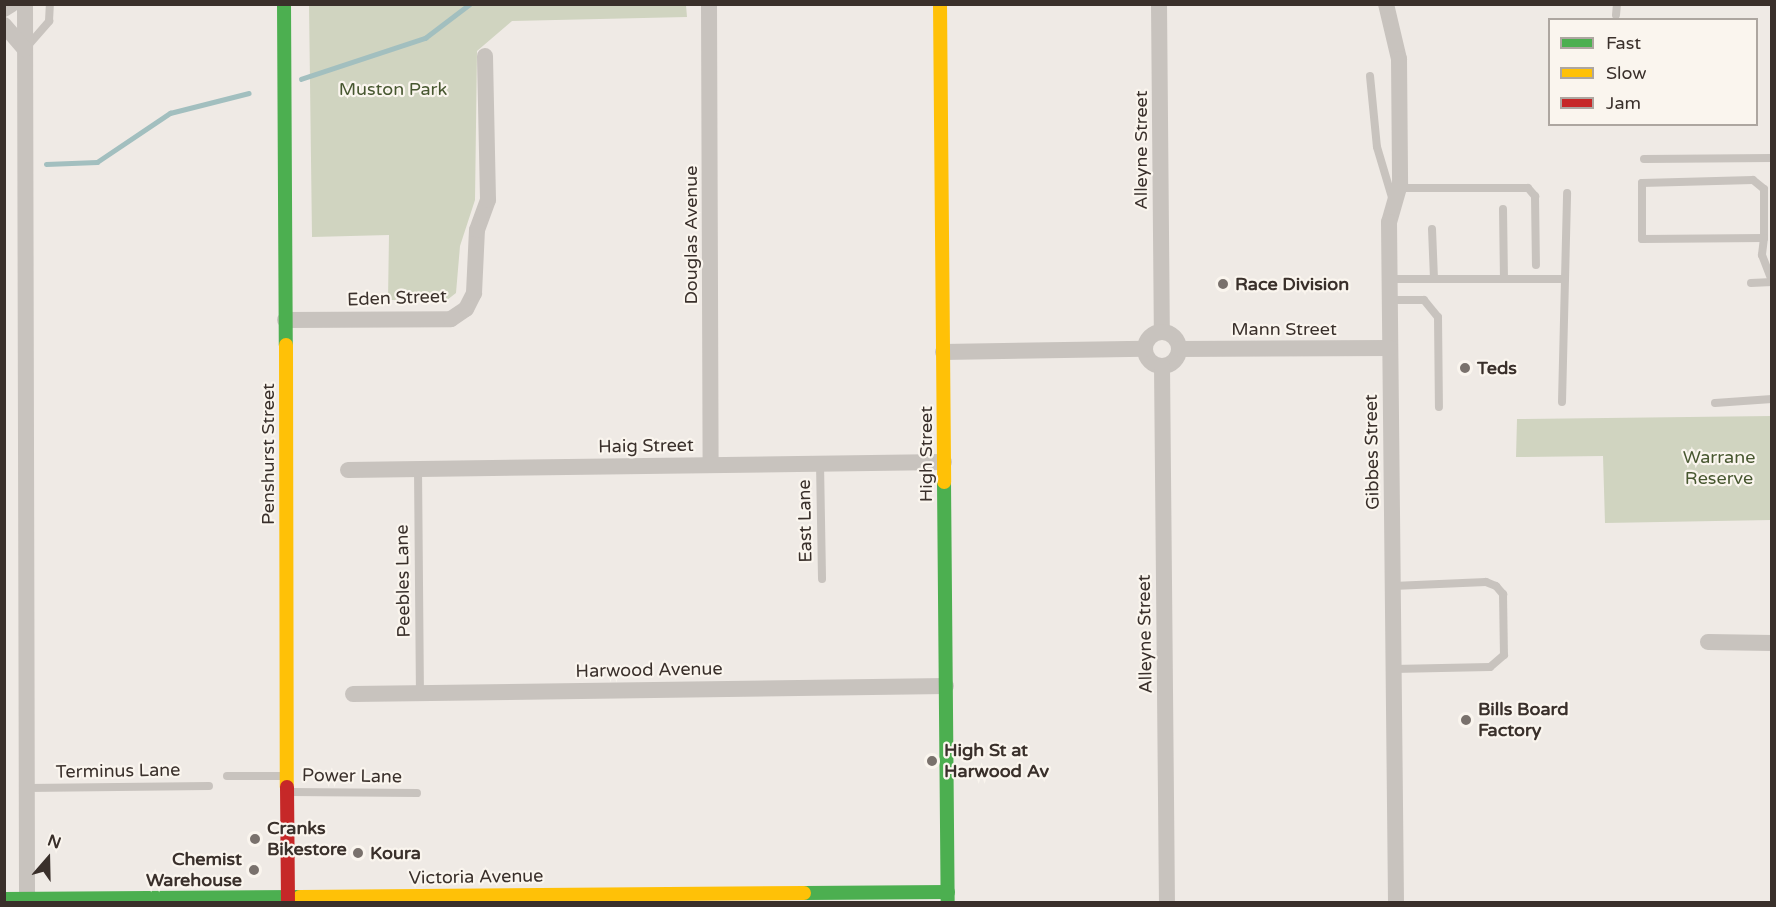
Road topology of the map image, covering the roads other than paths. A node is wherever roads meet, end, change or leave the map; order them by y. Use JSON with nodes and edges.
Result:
{"nodes":[{"id":1,"x":50,"y":4,"type":"edge"},
{"id":2,"x":284,"y":4,"type":"edge"},
{"id":3,"x":709,"y":4,"type":"edge"},
{"id":4,"x":940,"y":4,"type":"edge"},
{"id":5,"x":1159,"y":4,"type":"edge"},
{"id":6,"x":1386,"y":4,"type":"edge"},
{"id":7,"x":1617,"y":4,"type":"edge"},
{"id":8,"x":21,"y":7,"type":"edge"},
{"id":9,"x":4,"y":9,"type":"edge"},
{"id":10,"x":1616,"y":15,"type":"dead end"},
{"id":11,"x":4,"y":25,"type":"edge"},
{"id":12,"x":25,"y":49,"type":"junction"},
{"id":13,"x":485,"y":56,"type":"dead end"},
{"id":14,"x":1370,"y":76,"type":"dead end"},
{"id":15,"x":1772,"y":158,"type":"edge"},
{"id":16,"x":1644,"y":159,"type":"dead end"},
{"id":17,"x":1567,"y":193,"type":"dead end"},
{"id":18,"x":1397,"y":196,"type":"junction"},
{"id":19,"x":1503,"y":209,"type":"dead end"},
{"id":20,"x":1432,"y":230,"type":"dead end"},
{"id":21,"x":1764,"y":238,"type":"junction"},
{"id":22,"x":1536,"y":265,"type":"dead end"},
{"id":23,"x":1391,"y":279,"type":"junction"},
{"id":24,"x":1434,"y":279,"type":"junction"},
{"id":25,"x":1504,"y":279,"type":"junction"},
{"id":26,"x":1565,"y":279,"type":"junction"},
{"id":27,"x":1772,"y":281,"type":"edge"},
{"id":28,"x":1751,"y":283,"type":"dead end"},
{"id":29,"x":1390,"y":300,"type":"junction"},
{"id":30,"x":285,"y":320,"type":"junction"},
{"id":31,"x":1162,"y":332,"type":"junction"},
{"id":32,"x":1390,"y":348,"type":"junction"},
{"id":33,"x":1145,"y":349,"type":"junction"},
{"id":34,"x":1179,"y":349,"type":"junction"},
{"id":35,"x":943,"y":352,"type":"junction"},
{"id":36,"x":1162,"y":366,"type":"junction"},
{"id":37,"x":1772,"y":399,"type":"edge"},
{"id":38,"x":1562,"y":402,"type":"dead end"},
{"id":39,"x":1715,"y":403,"type":"dead end"},
{"id":40,"x":1439,"y":407,"type":"dead end"},
{"id":41,"x":944,"y":462,"type":"junction"},
{"id":42,"x":820,"y":463,"type":"junction"},
{"id":43,"x":711,"y":465,"type":"junction"},
{"id":44,"x":418,"y":469,"type":"junction"},
{"id":45,"x":348,"y":470,"type":"dead end"},
{"id":46,"x":822,"y":579,"type":"dead end"},
{"id":47,"x":1392,"y":586,"type":"junction"},
{"id":48,"x":1708,"y":642,"type":"dead end"},
{"id":49,"x":1772,"y":643,"type":"edge"},
{"id":50,"x":1393,"y":669,"type":"junction"},
{"id":51,"x":946,"y":686,"type":"junction"},
{"id":52,"x":420,"y":693,"type":"junction"},
{"id":53,"x":353,"y":694,"type":"dead end"},
{"id":54,"x":227,"y":776,"type":"dead end"},
{"id":55,"x":287,"y":776,"type":"junction"},
{"id":56,"x":209,"y":786,"type":"dead end"},
{"id":57,"x":27,"y":788,"type":"junction"},
{"id":58,"x":287,"y":792,"type":"junction"},
{"id":59,"x":417,"y":793,"type":"dead end"},
{"id":60,"x":794,"y":897,"type":"edge"},
{"id":61,"x":948,"y":897,"type":"edge"},
{"id":62,"x":4,"y":899,"type":"edge"},
{"id":63,"x":27,"y":899,"type":"junction"},
{"id":64,"x":416,"y":899,"type":"edge"},
{"id":65,"x":171,"y":900,"type":"edge"},
{"id":66,"x":288,"y":900,"type":"edge"},
{"id":67,"x":58,"y":901,"type":"edge"},
{"id":68,"x":1167,"y":903,"type":"edge"},
{"id":69,"x":1396,"y":903,"type":"edge"}],
"edges":[{"from":1,"to":12,"type":"lane"},
{"from":2,"to":30,"type":"street","name":"Penshurst Street"},
{"from":3,"to":43,"type":"street","name":"Douglas Avenue"},
{"from":4,"to":35,"type":"street","name":"High Street"},
{"from":5,"to":31,"type":"street","name":"Alleyne Street"},
{"from":6,"to":18,"type":"street","name":"Gibbes Street"},
{"from":7,"to":10,"type":"lane"},
{"from":8,"to":9,"type":"street"},
{"from":8,"to":12,"type":"street"},
{"from":11,"to":12,"type":"street"},
{"from":12,"to":57,"type":"street"},
{"from":13,"to":30,"type":"street","name":"Eden Street"},
{"from":14,"to":18,"type":"lane"},
{"from":15,"to":16,"type":"lane"},
{"from":17,"to":26,"type":"lane"},
{"from":18,"to":22,"type":"lane"},
{"from":18,"to":23,"type":"street","name":"Gibbes Street"},
{"from":19,"to":25,"type":"lane"},
{"from":20,"to":24,"type":"lane"},
{"from":21,"to":21,"type":"lane"},
{"from":21,"to":27,"type":"lane"},
{"from":23,"to":24,"type":"lane"},
{"from":23,"to":29,"type":"street","name":"Gibbes Street"},
{"from":24,"to":25,"type":"lane"},
{"from":25,"to":26,"type":"lane"},
{"from":26,"to":38,"type":"lane"},
{"from":27,"to":28,"type":"lane"},
{"from":29,"to":32,"type":"street","name":"Gibbes Street"},
{"from":29,"to":40,"type":"lane"},
{"from":30,"to":55,"type":"street","name":"Penshurst Street"},
{"from":31,"to":33,"type":"street"},
{"from":31,"to":34,"type":"street"},
{"from":32,"to":34,"type":"street","name":"Mann Street"},
{"from":32,"to":47,"type":"street","name":"Gibbes Street"},
{"from":33,"to":35,"type":"street"},
{"from":33,"to":36,"type":"street"},
{"from":34,"to":36,"type":"street"},
{"from":35,"to":41,"type":"street","name":"High Street"},
{"from":36,"to":68,"type":"street","name":"Alleyne Street"},
{"from":37,"to":39,"type":"lane"},
{"from":41,"to":42,"type":"street","name":"Haig Street"},
{"from":41,"to":51,"type":"street","name":"High Street"},
{"from":42,"to":43,"type":"street","name":"Haig Street"},
{"from":42,"to":46,"type":"lane","name":"East Lane"},
{"from":43,"to":44,"type":"street","name":"Haig Street"},
{"from":44,"to":45,"type":"street","name":"Haig Street"},
{"from":44,"to":52,"type":"lane","name":"Peebles Lane"},
{"from":47,"to":50,"type":"street","name":"Gibbes Street"},
{"from":47,"to":50,"type":"lane"},
{"from":48,"to":49,"type":"street"},
{"from":50,"to":69,"type":"street","name":"Gibbes Street"},
{"from":51,"to":52,"type":"street","name":"Harwood Avenue"},
{"from":51,"to":61,"type":"street","name":"High Street"},
{"from":52,"to":53,"type":"street","name":"Harwood Avenue"},
{"from":54,"to":55,"type":"lane"},
{"from":55,"to":58,"type":"street","name":"Penshurst Street"},
{"from":56,"to":57,"type":"lane","name":"Terminus Lane"},
{"from":57,"to":63,"type":"street"},
{"from":58,"to":59,"type":"lane","name":"Power Lane"},
{"from":58,"to":66,"type":"street","name":"Penshurst Street"},
{"from":60,"to":61,"type":"street","name":"Victoria Avenue"},
{"from":60,"to":64,"type":"street","name":"Victoria Avenue"},
{"from":62,"to":63,"type":"street","name":"Victoria Avenue"},
{"from":63,"to":67,"type":"street","name":"Victoria Avenue"},
{"from":64,"to":66,"type":"street","name":"Victoria Avenue"},
{"from":65,"to":66,"type":"street","name":"Victoria Avenue"},
{"from":65,"to":67,"type":"street","name":"Victoria Avenue"}]}
